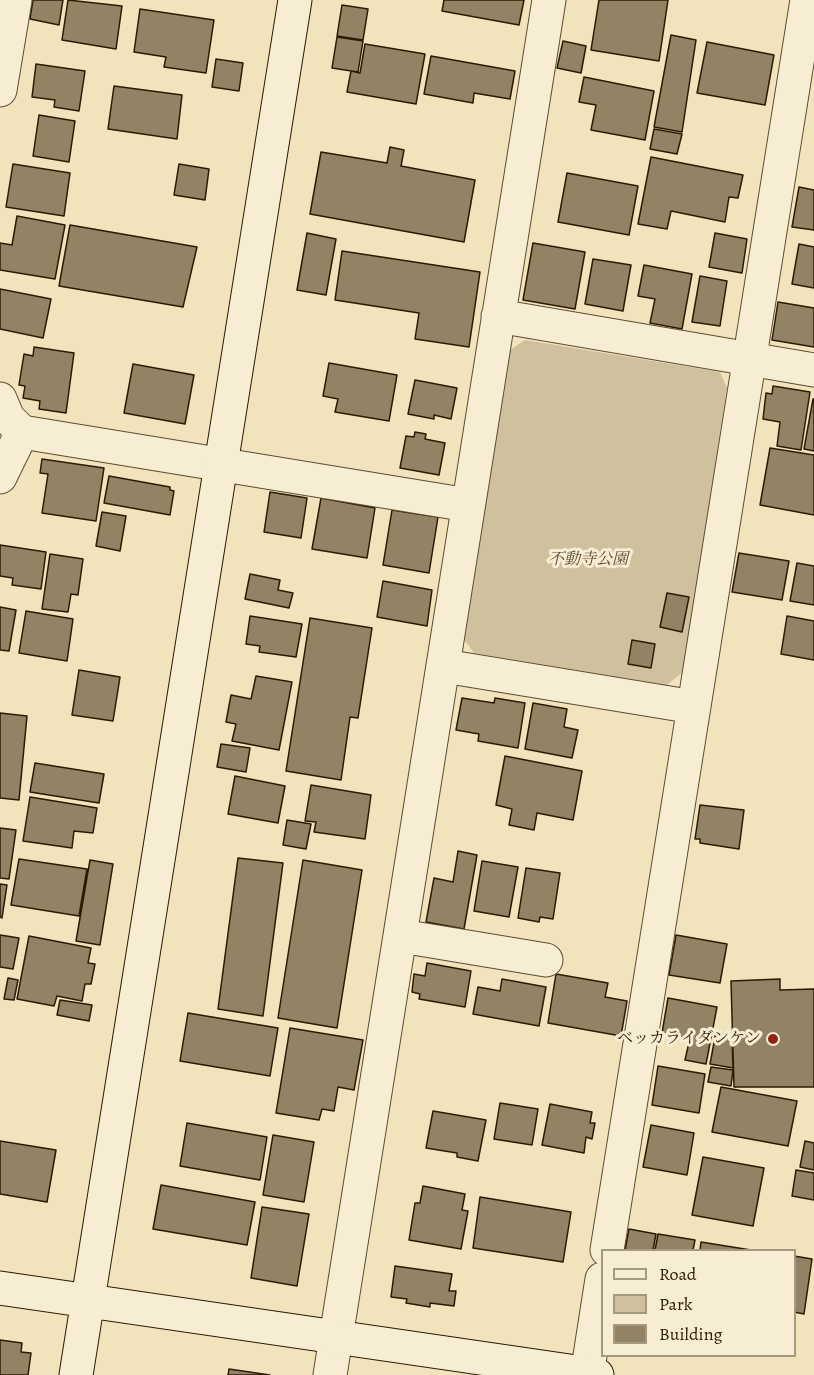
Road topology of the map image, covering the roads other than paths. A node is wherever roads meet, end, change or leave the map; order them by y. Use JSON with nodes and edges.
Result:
{"nodes":[{"id":1,"x":15,"y":0,"type":"edge"},
{"id":2,"x":295,"y":0,"type":"edge"},
{"id":3,"x":549,"y":0,"type":"edge"},
{"id":4,"x":807,"y":0,"type":"edge"},
{"id":5,"x":0,"y":90,"type":"edge"},
{"id":6,"x":498,"y":316,"type":"junction"},
{"id":7,"x":750,"y":359,"type":"junction"},
{"id":8,"x":814,"y":370,"type":"edge"},
{"id":9,"x":0,"y":399,"type":"edge"},
{"id":10,"x":22,"y":432,"type":"junction"},
{"id":11,"x":222,"y":466,"type":"junction"},
{"id":12,"x":0,"y":477,"type":"edge"},
{"id":13,"x":468,"y":505,"type":"junction"},
{"id":14,"x":444,"y":666,"type":"junction"},
{"id":15,"x":694,"y":707,"type":"junction"},
{"id":16,"x":401,"y":936,"type":"junction"},
{"id":17,"x":546,"y":960,"type":"dead end"},
{"id":18,"x":607,"y":1249,"type":"edge"},
{"id":19,"x":0,"y":1288,"type":"edge"},
{"id":20,"x":601,"y":1294,"type":"edge"},
{"id":21,"x":87,"y":1300,"type":"junction"},
{"id":22,"x":336,"y":1336,"type":"junction"},
{"id":23,"x":76,"y":1375,"type":"edge"},
{"id":24,"x":330,"y":1375,"type":"edge"},
{"id":25,"x":590,"y":1375,"type":"edge"}],
"edges":[{"from":1,"to":5,"type":"street"},
{"from":2,"to":11,"type":"street"},
{"from":3,"to":6,"type":"street"},
{"from":4,"to":7,"type":"street"},
{"from":6,"to":7,"type":"street"},
{"from":6,"to":13,"type":"street"},
{"from":7,"to":8,"type":"street"},
{"from":7,"to":15,"type":"street"},
{"from":9,"to":10,"type":"street"},
{"from":10,"to":11,"type":"street"},
{"from":10,"to":12,"type":"street"},
{"from":11,"to":13,"type":"street"},
{"from":11,"to":21,"type":"street"},
{"from":13,"to":14,"type":"street"},
{"from":14,"to":15,"type":"street"},
{"from":14,"to":16,"type":"street"},
{"from":15,"to":18,"type":"street"},
{"from":16,"to":17,"type":"street"},
{"from":16,"to":22,"type":"street"},
{"from":19,"to":21,"type":"street"},
{"from":20,"to":25,"type":"street"},
{"from":21,"to":22,"type":"street"},
{"from":21,"to":23,"type":"street"},
{"from":22,"to":24,"type":"street"},
{"from":22,"to":25,"type":"street"}]}
